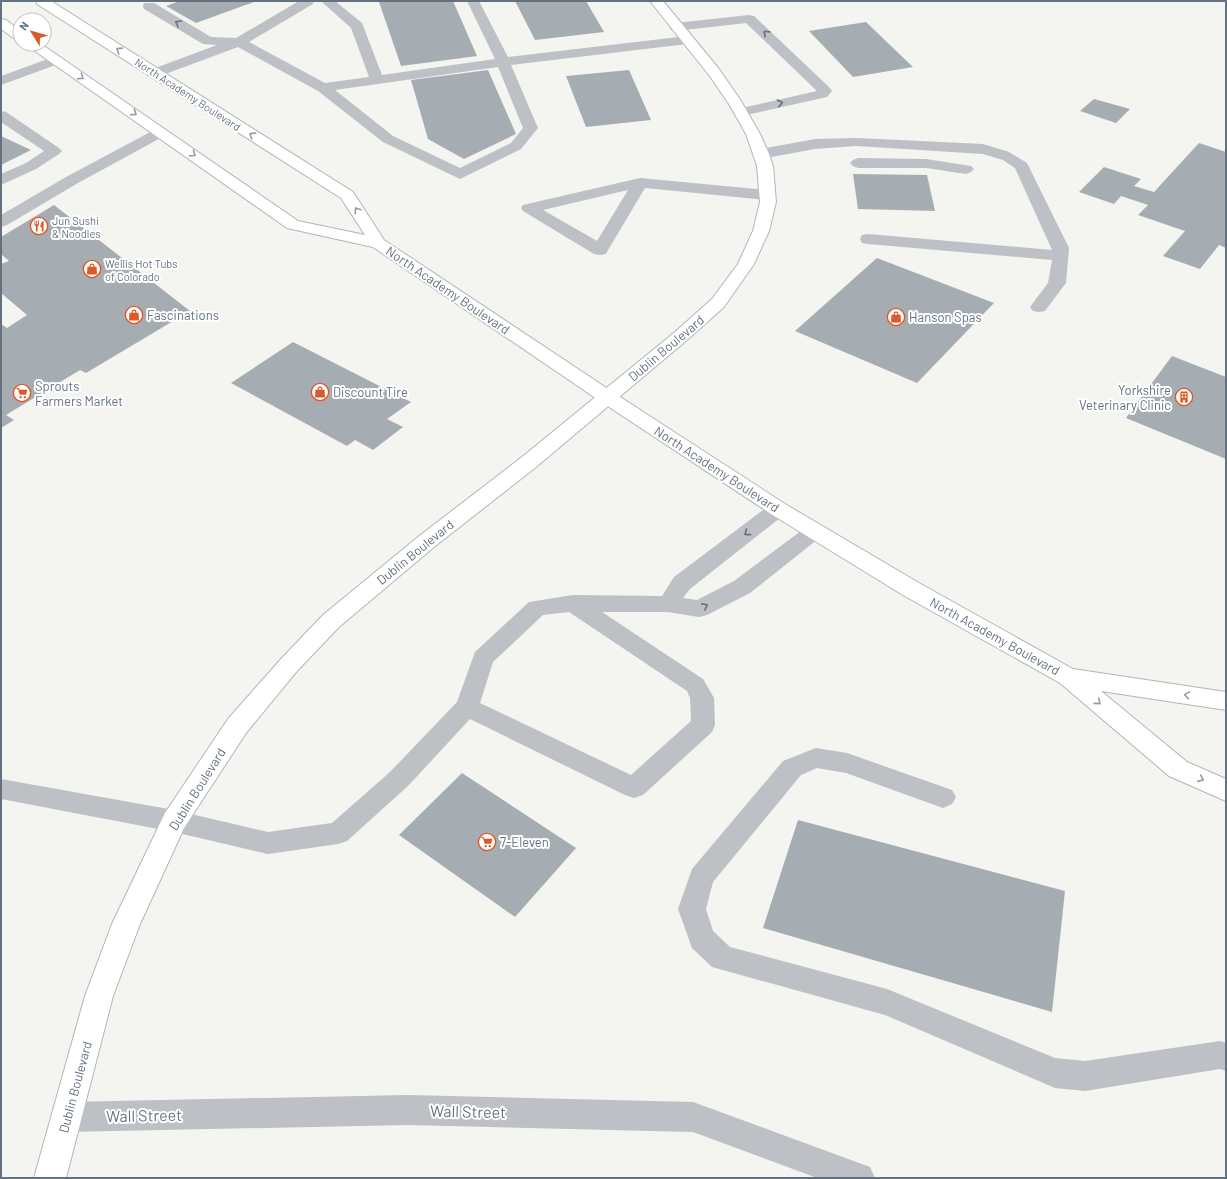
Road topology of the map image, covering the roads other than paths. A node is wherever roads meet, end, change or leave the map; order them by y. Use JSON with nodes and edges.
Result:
{"nodes":[{"id":1,"x":42,"y":1,"type":"edge"},
{"id":2,"x":163,"y":1,"type":"edge"},
{"id":3,"x":308,"y":1,"type":"edge"},
{"id":4,"x":328,"y":1,"type":"edge"},
{"id":5,"x":473,"y":1,"type":"edge"},
{"id":6,"x":656,"y":1,"type":"edge"},
{"id":7,"x":1,"y":23,"type":"edge"},
{"id":8,"x":676,"y":27,"type":"junction"},
{"id":9,"x":12,"y":31,"type":"edge"},
{"id":10,"x":687,"y":40,"type":"junction"},
{"id":11,"x":239,"y":42,"type":"junction"},
{"id":12,"x":44,"y":52,"type":"edge"},
{"id":13,"x":56,"y":60,"type":"junction"},
{"id":14,"x":504,"y":62,"type":"junction"},
{"id":15,"x":155,"y":73,"type":"junction"},
{"id":16,"x":377,"y":80,"type":"junction"},
{"id":17,"x":1,"y":81,"type":"edge"},
{"id":18,"x":323,"y":88,"type":"junction"},
{"id":19,"x":742,"y":112,"type":"junction"},
{"id":20,"x":2,"y":117,"type":"edge"},
{"id":21,"x":161,"y":132,"type":"junction"},
{"id":22,"x":761,"y":154,"type":"junction"},
{"id":23,"x":858,"y":163,"type":"dead end"},
{"id":24,"x":966,"y":169,"type":"dead end"},
{"id":25,"x":1,"y":180,"type":"edge"},
{"id":26,"x":640,"y":183,"type":"junction"},
{"id":27,"x":767,"y":195,"type":"junction"},
{"id":28,"x":1,"y":222,"type":"edge"},
{"id":29,"x":868,"y":239,"type":"dead end"},
{"id":30,"x":378,"y":243,"type":"junction"},
{"id":31,"x":1060,"y":256,"type":"junction"},
{"id":32,"x":1039,"y":308,"type":"dead end"},
{"id":33,"x":607,"y":397,"type":"junction"},
{"id":34,"x":778,"y":509,"type":"junction"},
{"id":35,"x":816,"y":530,"type":"junction"},
{"id":36,"x":573,"y":603,"type":"junction"},
{"id":37,"x":668,"y":604,"type":"junction"},
{"id":38,"x":1068,"y":677,"type":"junction"},
{"id":39,"x":1226,"y":701,"type":"edge"},
{"id":40,"x":467,"y":706,"type":"junction"},
{"id":41,"x":1,"y":789,"type":"edge"},
{"id":42,"x":1226,"y":790,"type":"edge"},
{"id":43,"x":943,"y":797,"type":"dead end"},
{"id":44,"x":174,"y":821,"type":"junction"},
{"id":45,"x":1226,"y":1057,"type":"edge"},
{"id":46,"x":67,"y":1117,"type":"junction"},
{"id":47,"x":50,"y":1178,"type":"edge"},
{"id":48,"x":859,"y":1178,"type":"edge"}],
"edges":[{"from":15,"to":1,"type":"main road","name":"North Academy Boulevard","one_way":true},
{"from":11,"to":2,"type":"street","one_way":true},
{"from":3,"to":11,"type":"street"},
{"from":4,"to":16,"type":"street"},
{"from":5,"to":14,"type":"street"},
{"from":6,"to":8,"type":"main road","name":"Dublin Boulevard"},
{"from":7,"to":9,"type":"main road"},
{"from":8,"to":10,"type":"main road","name":"Dublin Boulevard"},
{"from":19,"to":8,"type":"street","one_way":true},
{"from":10,"to":14,"type":"street"},
{"from":10,"to":19,"type":"main road","name":"Dublin Boulevard"},
{"from":11,"to":15,"type":"street"},
{"from":11,"to":18,"type":"street"},
{"from":12,"to":13,"type":"main road","name":"North Academy Boulevard"},
{"from":13,"to":17,"type":"street"},
{"from":13,"to":21,"type":"main road","name":"North Academy Boulevard","one_way":true},
{"from":14,"to":16,"type":"street"},
{"from":14,"to":18,"type":"street"},
{"from":30,"to":15,"type":"main road","name":"North Academy Boulevard","one_way":true},
{"from":16,"to":18,"type":"street"},
{"from":19,"to":22,"type":"main road","name":"Dublin Boulevard"},
{"from":20,"to":25,"type":"street"},
{"from":21,"to":28,"type":"street"},
{"from":21,"to":30,"type":"main road","name":"North Academy Boulevard","one_way":true},
{"from":22,"to":27,"type":"main road","name":"Dublin Boulevard"},
{"from":22,"to":31,"type":"street"},
{"from":23,"to":24,"type":"street"},
{"from":26,"to":26,"type":"street"},
{"from":26,"to":27,"type":"street"},
{"from":27,"to":33,"type":"main road","name":"Dublin Boulevard"},
{"from":29,"to":31,"type":"street"},
{"from":30,"to":33,"type":"main road","name":"North Academy Boulevard"},
{"from":31,"to":32,"type":"street"},
{"from":33,"to":34,"type":"main road","name":"North Academy Boulevard"},
{"from":33,"to":44,"type":"main road","name":"Dublin Boulevard"},
{"from":34,"to":35,"type":"main road","name":"North Academy Boulevard"},
{"from":34,"to":37,"type":"street","one_way":true},
{"from":37,"to":35,"type":"street","one_way":true},
{"from":35,"to":38,"type":"main road","name":"North Academy Boulevard"},
{"from":36,"to":37,"type":"street"},
{"from":36,"to":40,"type":"street"},
{"from":36,"to":40,"type":"street"},
{"from":39,"to":38,"type":"main road","name":"North Academy Boulevard","one_way":true},
{"from":38,"to":42,"type":"main road","name":"North Academy Boulevard","one_way":true},
{"from":40,"to":44,"type":"street"},
{"from":41,"to":44,"type":"street"},
{"from":43,"to":45,"type":"street"},
{"from":44,"to":46,"type":"main road","name":"Dublin Boulevard"},
{"from":46,"to":47,"type":"main road","name":"Dublin Boulevard"},
{"from":46,"to":48,"type":"street","name":"Wall Street"}]}
